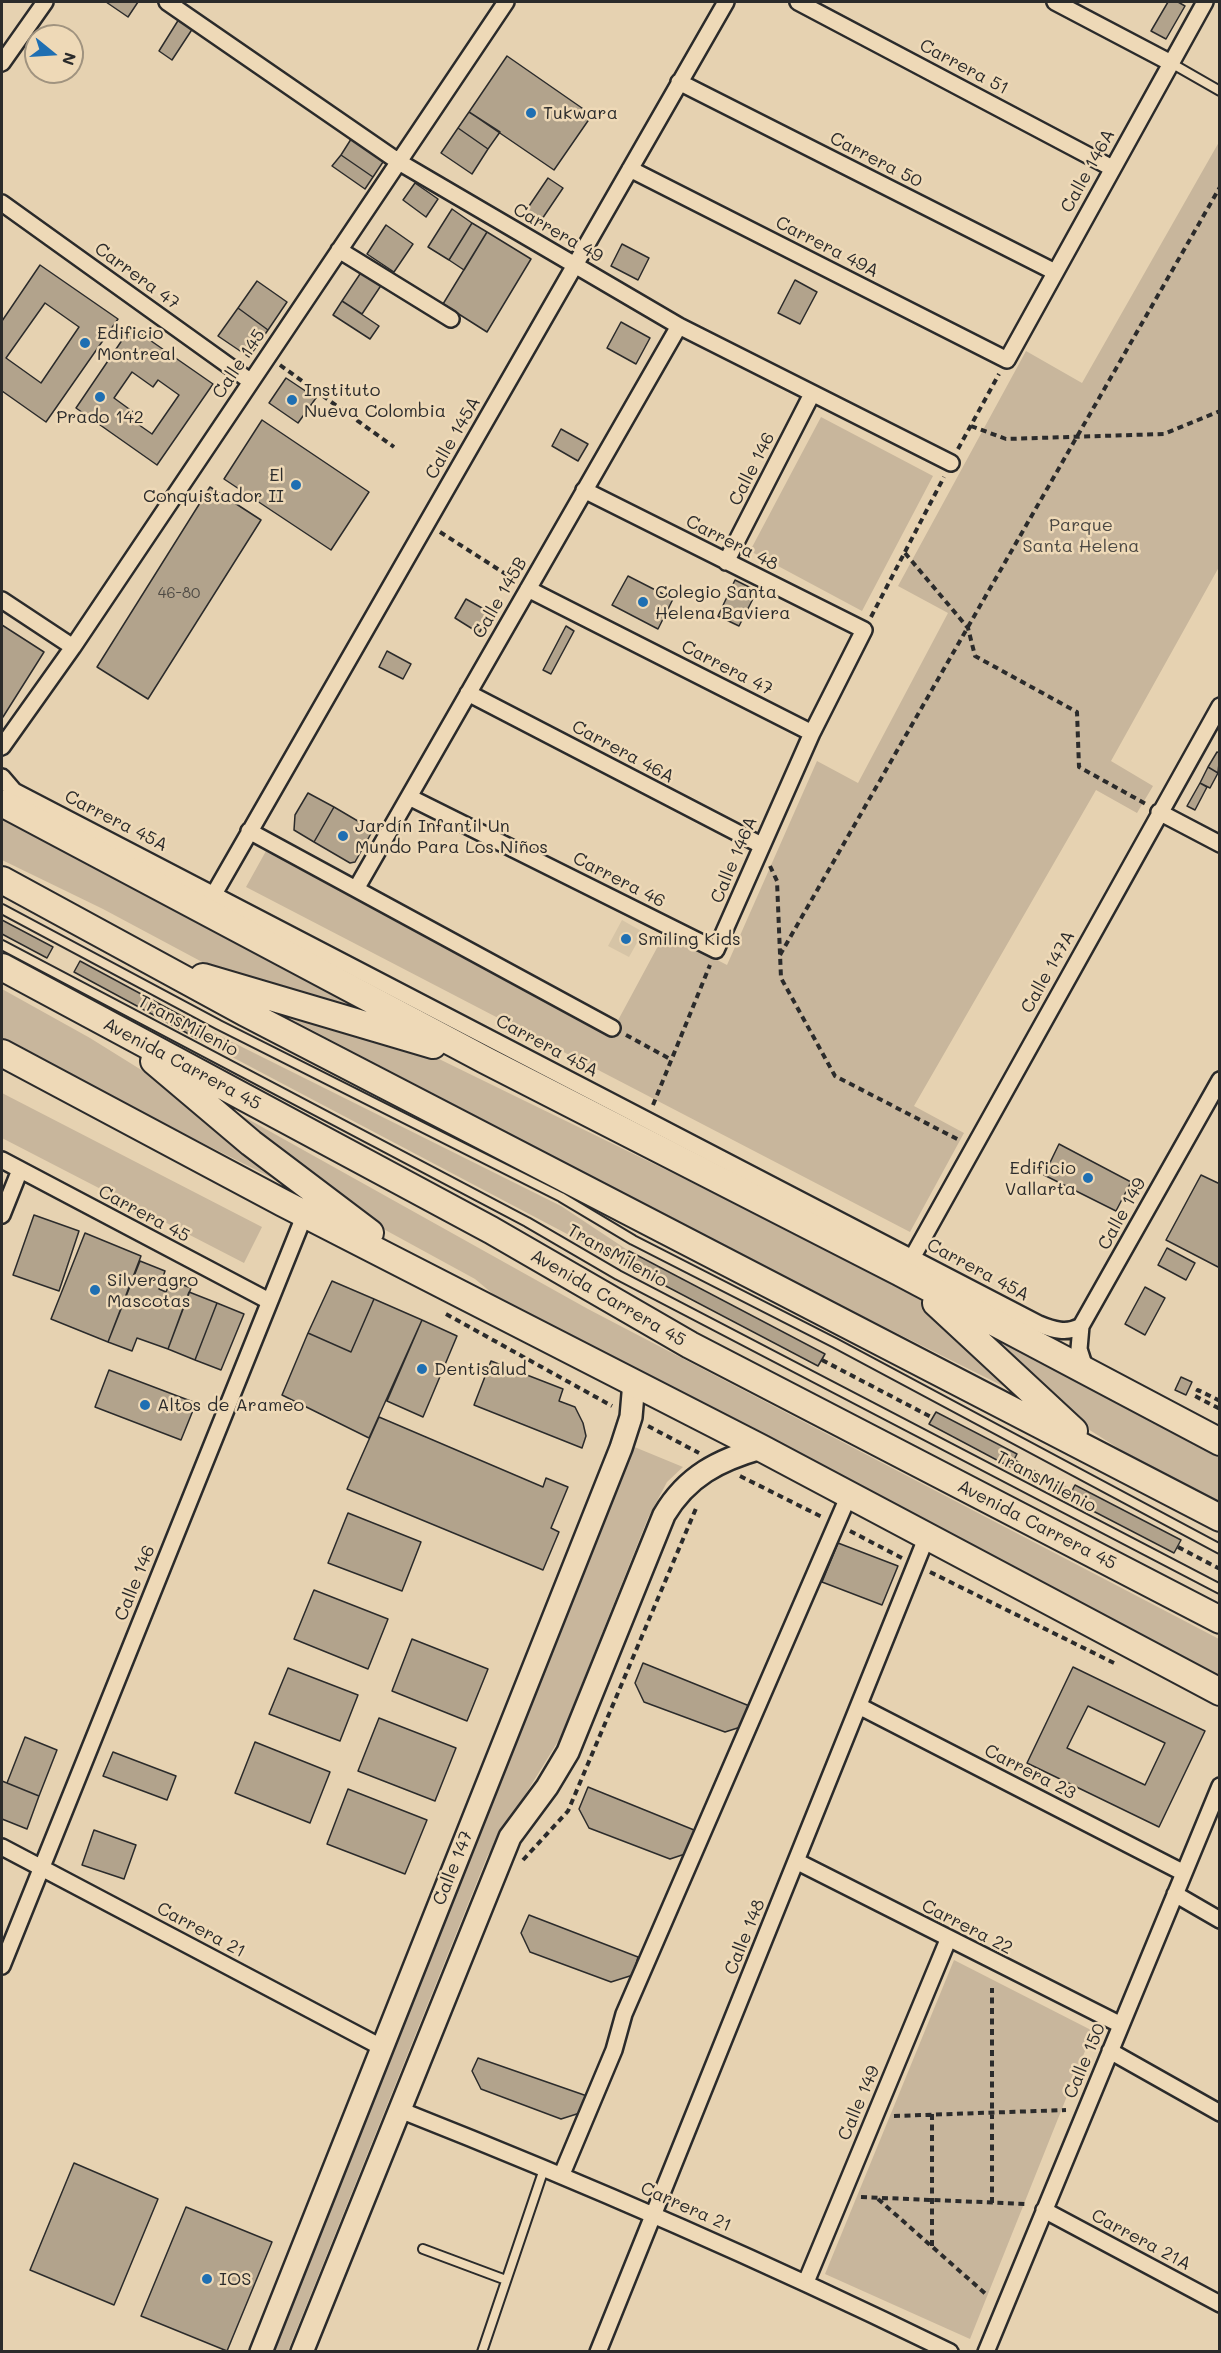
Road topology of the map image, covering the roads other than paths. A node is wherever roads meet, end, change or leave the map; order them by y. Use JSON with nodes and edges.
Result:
{"nodes":[{"id":1,"x":45,"y":2,"type":"edge"},
{"id":2,"x":167,"y":2,"type":"edge"},
{"id":3,"x":506,"y":2,"type":"edge"},
{"id":4,"x":726,"y":2,"type":"edge"},
{"id":5,"x":798,"y":2,"type":"edge"},
{"id":6,"x":1055,"y":2,"type":"edge"},
{"id":7,"x":1205,"y":2,"type":"edge"},
{"id":8,"x":2,"y":63,"type":"edge"},
{"id":9,"x":1171,"y":63,"type":"junction"},
{"id":10,"x":679,"y":82,"type":"junction"},
{"id":11,"x":1220,"y":91,"type":"edge"},
{"id":12,"x":399,"y":162,"type":"junction"},
{"id":13,"x":1112,"y":168,"type":"junction"},
{"id":14,"x":630,"y":169,"type":"junction"},
{"id":15,"x":2,"y":203,"type":"edge"},
{"id":16,"x":339,"y":250,"type":"junction"},
{"id":17,"x":574,"y":265,"type":"junction"},
{"id":18,"x":1055,"y":272,"type":"junction"},
{"id":19,"x":451,"y":319,"type":"dead end"},
{"id":20,"x":679,"y":326,"type":"junction"},
{"id":21,"x":1007,"y":360,"type":"joint"},
{"id":22,"x":250,"y":381,"type":"junction"},
{"id":23,"x":812,"y":394,"type":"junction"},
{"id":24,"x":951,"y":463,"type":"road end"},
{"id":25,"x":584,"y":490,"type":"junction"},
{"id":26,"x":726,"y":562,"type":"junction"},
{"id":27,"x":528,"y":589,"type":"junction"},
{"id":28,"x":2,"y":600,"type":"edge"},
{"id":29,"x":864,"y":630,"type":"joint"},
{"id":30,"x":73,"y":647,"type":"junction"},
{"id":31,"x":468,"y":693,"type":"junction"},
{"id":32,"x":1220,"y":706,"type":"edge"},
{"id":33,"x":812,"y":733,"type":"junction"},
{"id":34,"x":2,"y":747,"type":"edge"},
{"id":35,"x":2,"y":777,"type":"edge"},
{"id":36,"x":408,"y":797,"type":"junction"},
{"id":37,"x":2,"y":803,"type":"edge"},
{"id":38,"x":1159,"y":812,"type":"junction"},
{"id":39,"x":249,"y":831,"type":"junction"},
{"id":40,"x":1220,"y":844,"type":"edge"},
{"id":41,"x":760,"y":845,"type":"junction"},
{"id":42,"x":2,"y":880,"type":"edge"},
{"id":43,"x":356,"y":889,"type":"junction"},
{"id":44,"x":214,"y":894,"type":"junction"},
{"id":45,"x":2,"y":909,"type":"edge"},
{"id":46,"x":2,"y":945,"type":"edge"},
{"id":47,"x":716,"y":950,"type":"joint"},
{"id":48,"x":154,"y":963,"type":"junction"},
{"id":49,"x":2,"y":967,"type":"edge"},
{"id":50,"x":115,"y":1028,"type":"junction"},
{"id":51,"x":612,"y":1028,"type":"road end"},
{"id":52,"x":2,"y":1053,"type":"edge"},
{"id":53,"x":485,"y":1060,"type":"junction"},
{"id":54,"x":1220,"y":1080,"type":"edge"},
{"id":55,"x":2,"y":1160,"type":"edge"},
{"id":56,"x":20,"y":1170,"type":"junction"},
{"id":57,"x":305,"y":1214,"type":"junction"},
{"id":58,"x":2,"y":1215,"type":"edge"},
{"id":59,"x":905,"y":1265,"type":"junction"},
{"id":60,"x":434,"y":1279,"type":"junction"},
{"id":61,"x":269,"y":1301,"type":"junction"},
{"id":62,"x":1081,"y":1326,"type":"junction"},
{"id":63,"x":1086,"y":1371,"type":"junction"},
{"id":64,"x":634,"y":1382,"type":"junction"},
{"id":65,"x":1220,"y":1442,"type":"edge"},
{"id":66,"x":761,"y":1448,"type":"junction"},
{"id":67,"x":1106,"y":1458,"type":"junction"},
{"id":68,"x":849,"y":1494,"type":"junction"},
{"id":69,"x":1220,"y":1518,"type":"edge"},
{"id":70,"x":927,"y":1536,"type":"junction"},
{"id":71,"x":1220,"y":1549,"type":"edge"},
{"id":72,"x":1220,"y":1589,"type":"edge"},
{"id":73,"x":1220,"y":1620,"type":"edge"},
{"id":74,"x":1220,"y":1692,"type":"edge"},
{"id":75,"x":859,"y":1706,"type":"junction"},
{"id":76,"x":1220,"y":1786,"type":"edge"},
{"id":77,"x":2,"y":1847,"type":"edge"},
{"id":78,"x":796,"y":1861,"type":"junction"},
{"id":79,"x":41,"y":1867,"type":"junction"},
{"id":80,"x":1184,"y":1873,"type":"junction"},
{"id":81,"x":1175,"y":1894,"type":"junction"},
{"id":82,"x":1220,"y":1920,"type":"edge"},
{"id":83,"x":948,"y":1940,"type":"junction"},
{"id":84,"x":2,"y":1966,"type":"edge"},
{"id":85,"x":1121,"y":2025,"type":"junction"},
{"id":86,"x":381,"y":2047,"type":"junction"},
{"id":87,"x":1110,"y":2051,"type":"junction"},
{"id":88,"x":400,"y":2110,"type":"junction"},
{"id":89,"x":1220,"y":2113,"type":"edge"},
{"id":90,"x":545,"y":2167,"type":"junction"},
{"id":91,"x":562,"y":2174,"type":"junction"},
{"id":92,"x":1044,"y":2210,"type":"junction"},
{"id":93,"x":654,"y":2214,"type":"junction"},
{"id":94,"x":423,"y":2249,"type":"dead end"},
{"id":95,"x":506,"y":2280,"type":"junction"},
{"id":96,"x":806,"y":2282,"type":"junction"},
{"id":97,"x":1220,"y":2304,"type":"edge"},
{"id":98,"x":261,"y":2352,"type":"edge"},
{"id":99,"x":302,"y":2352,"type":"edge"},
{"id":100,"x":482,"y":2352,"type":"edge"},
{"id":101,"x":598,"y":2352,"type":"edge"},
{"id":102,"x":950,"y":2352,"type":"edge"},
{"id":103,"x":986,"y":2352,"type":"edge"}],
"edges":[{"from":1,"to":8,"type":"street"},
{"from":2,"to":12,"type":"street","name":"Carrera 49"},
{"from":3,"to":12,"type":"street","name":"Calle 145"},
{"from":4,"to":10,"type":"street","name":"Calle 145A"},
{"from":5,"to":13,"type":"street","name":"Carrera 51"},
{"from":6,"to":9,"type":"street"},
{"from":7,"to":9,"type":"street","name":"Calle 146A"},
{"from":9,"to":11,"type":"lane"},
{"from":9,"to":13,"type":"street","name":"Calle 146A"},
{"from":10,"to":14,"type":"street","name":"Calle 145A"},
{"from":10,"to":18,"type":"street","name":"Carrera 50"},
{"from":12,"to":16,"type":"street","name":"Calle 145"},
{"from":12,"to":17,"type":"street","name":"Carrera 49"},
{"from":13,"to":18,"type":"street","name":"Calle 146A"},
{"from":14,"to":17,"type":"street","name":"Calle 145A"},
{"from":14,"to":21,"type":"street","name":"Carrera 49A"},
{"from":15,"to":22,"type":"street","name":"Carrera 47"},
{"from":16,"to":19,"type":"street"},
{"from":16,"to":22,"type":"street","name":"Calle 145"},
{"from":17,"to":20,"type":"street","name":"Carrera 49"},
{"from":17,"to":39,"type":"street","name":"Calle 145A"},
{"from":18,"to":21,"type":"street","name":"Calle 146A"},
{"from":20,"to":23,"type":"street","name":"Carrera 49"},
{"from":20,"to":25,"type":"street","name":"Calle 145B"},
{"from":22,"to":30,"type":"street","name":"Calle 145"},
{"from":23,"to":24,"type":"street","name":"Carrera 49"},
{"from":23,"to":26,"type":"street","name":"Calle 146"},
{"from":25,"to":26,"type":"street","name":"Carrera 48"},
{"from":25,"to":27,"type":"street","name":"Calle 145B"},
{"from":26,"to":29,"type":"street","name":"Carrera 48"},
{"from":27,"to":31,"type":"street","name":"Calle 145B"},
{"from":27,"to":33,"type":"street","name":"Carrera 47"},
{"from":28,"to":30,"type":"street"},
{"from":29,"to":33,"type":"street","name":"Calle 146A"},
{"from":30,"to":34,"type":"street","name":"Calle 145"},
{"from":31,"to":36,"type":"street","name":"Calle 145B"},
{"from":31,"to":41,"type":"street","name":"Carrera 46A"},
{"from":32,"to":38,"type":"street","name":"Calle 147A"},
{"from":33,"to":41,"type":"street","name":"Calle 146A"},
{"from":35,"to":44,"type":"street","name":"Carrera 45A"},
{"from":36,"to":43,"type":"street","name":"Calle 145B"},
{"from":36,"to":47,"type":"street","name":"Carrera 46"},
{"from":37,"to":53,"type":"highway"},
{"from":38,"to":40,"type":"street"},
{"from":38,"to":59,"type":"street","name":"Calle 147A"},
{"from":39,"to":43,"type":"street"},
{"from":39,"to":44,"type":"street","name":"Calle 145A"},
{"from":41,"to":47,"type":"street","name":"Calle 146A"},
{"from":42,"to":48,"type":"highway"},
{"from":43,"to":51,"type":"street"},
{"from":44,"to":59,"type":"street","name":"Carrera 45A"},
{"from":45,"to":71,"type":"lane","name":"TransMilenio"},
{"from":46,"to":72,"type":"lane","name":"TransMilenio"},
{"from":48,"to":53,"type":"highway"},
{"from":48,"to":67,"type":"highway"},
{"from":49,"to":50,"type":"highway","name":"Avenida Carrera 45"},
{"from":50,"to":60,"type":"highway"},
{"from":50,"to":73,"type":"highway","name":"Avenida Carrera 45"},
{"from":52,"to":57,"type":"highway"},
{"from":53,"to":59,"type":"highway"},
{"from":54,"to":62,"type":"street","name":"Calle 149"},
{"from":55,"to":56,"type":"street","name":"Carrera 45"},
{"from":56,"to":58,"type":"street"},
{"from":56,"to":61,"type":"street","name":"Carrera 45"},
{"from":57,"to":60,"type":"highway"},
{"from":57,"to":61,"type":"street","name":"Calle 146"},
{"from":59,"to":62,"type":"street","name":"Carrera 45A"},
{"from":59,"to":63,"type":"highway"},
{"from":59,"to":67,"type":"highway"},
{"from":60,"to":64,"type":"highway"},
{"from":61,"to":79,"type":"street","name":"Calle 146"},
{"from":62,"to":63,"type":"street","name":"Calle 149"},
{"from":63,"to":65,"type":"highway"},
{"from":64,"to":66,"type":"highway"},
{"from":64,"to":86,"type":"main road","name":"Calle 147"},
{"from":66,"to":68,"type":"highway"},
{"from":66,"to":88,"type":"main road"},
{"from":67,"to":69,"type":"highway"},
{"from":68,"to":70,"type":"highway"},
{"from":68,"to":91,"type":"street"},
{"from":70,"to":74,"type":"highway"},
{"from":70,"to":75,"type":"street","name":"Calle 148"},
{"from":75,"to":78,"type":"street","name":"Calle 148"},
{"from":75,"to":80,"type":"street","name":"Carrera 23"},
{"from":76,"to":80,"type":"street","name":"Calle 150"},
{"from":77,"to":79,"type":"street","name":"Carrera 21"},
{"from":78,"to":83,"type":"street","name":"Carrera 22"},
{"from":78,"to":93,"type":"street","name":"Calle 148"},
{"from":79,"to":84,"type":"street","name":"Calle 146"},
{"from":79,"to":86,"type":"street","name":"Carrera 21"},
{"from":80,"to":81,"type":"street","name":"Calle 150"},
{"from":81,"to":82,"type":"street"},
{"from":81,"to":85,"type":"street","name":"Calle 150"},
{"from":83,"to":85,"type":"street","name":"Carrera 22"},
{"from":83,"to":96,"type":"street","name":"Calle 149"},
{"from":85,"to":87,"type":"street","name":"Calle 150"},
{"from":86,"to":98,"type":"main road","name":"Calle 147"},
{"from":87,"to":89,"type":"street"},
{"from":87,"to":92,"type":"street","name":"Calle 150"},
{"from":88,"to":90,"type":"street","name":"Carrera 21"},
{"from":88,"to":99,"type":"main road"},
{"from":90,"to":91,"type":"street","name":"Carrera 21"},
{"from":90,"to":95,"type":"lane"},
{"from":91,"to":93,"type":"street","name":"Carrera 21"},
{"from":92,"to":97,"type":"street","name":"Carrera 21A"},
{"from":92,"to":103,"type":"street","name":"Calle 150"},
{"from":93,"to":96,"type":"street","name":"Carrera 21"},
{"from":93,"to":101,"type":"street","name":"Calle 148"},
{"from":94,"to":95,"type":"lane"},
{"from":95,"to":100,"type":"lane"},
{"from":96,"to":102,"type":"street","name":"Carrera 21"}]}
